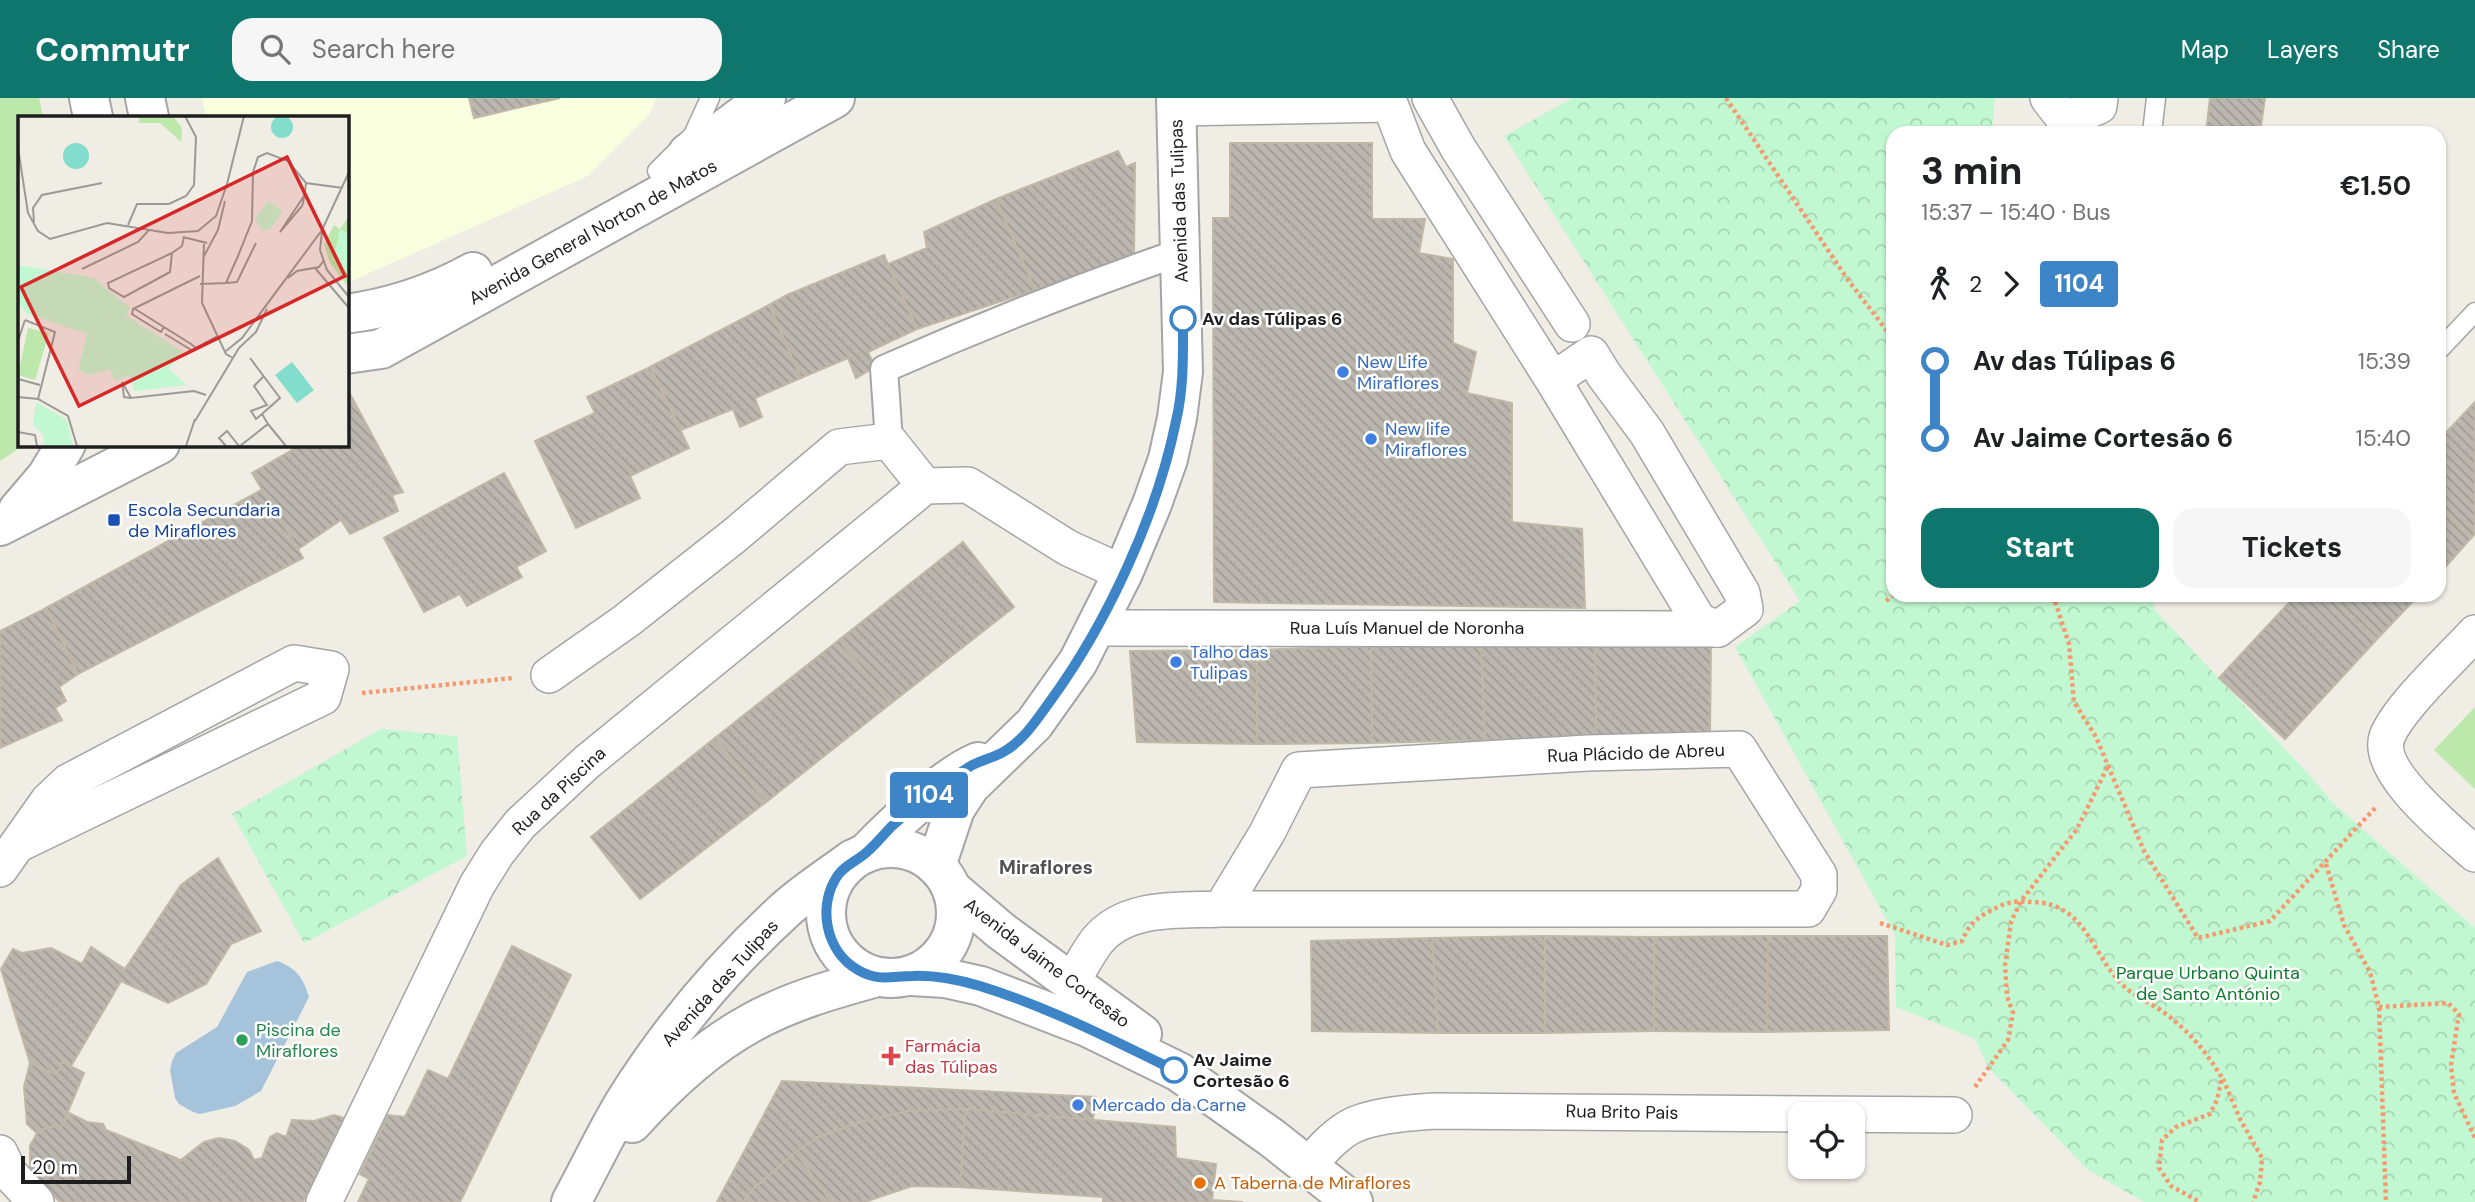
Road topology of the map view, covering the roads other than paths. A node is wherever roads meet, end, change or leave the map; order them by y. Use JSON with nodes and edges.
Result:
{"nodes":[{"id":1,"x":89,"y":98,"type":"edge"},
{"id":2,"x":145,"y":98,"type":"edge"},
{"id":3,"x":710,"y":98,"type":"edge"},
{"id":4,"x":766,"y":98,"type":"edge"},
{"id":5,"x":835,"y":98,"type":"edge"},
{"id":6,"x":1430,"y":98,"type":"edge"},
{"id":7,"x":2048,"y":98,"type":"edge"},
{"id":8,"x":2100,"y":98,"type":"edge"},
{"id":9,"x":2156,"y":98,"type":"edge"},
{"id":10,"x":1174,"y":101,"type":"edge"},
{"id":11,"x":1397,"y":101,"type":"edge"},
{"id":12,"x":93,"y":116,"type":"edge"},
{"id":13,"x":149,"y":116,"type":"edge"},
{"id":14,"x":2153,"y":126,"type":"edge"},
{"id":15,"x":657,"y":171,"type":"junction"},
{"id":16,"x":1181,"y":253,"type":"junction"},
{"id":17,"x":2475,"y":312,"type":"edge"},
{"id":18,"x":348,"y":314,"type":"edge"},
{"id":19,"x":1572,"y":324,"type":"dead end"},
{"id":20,"x":2446,"y":343,"type":"edge"},
{"id":21,"x":348,"y":354,"type":"edge"},
{"id":22,"x":1553,"y":380,"type":"junction"},
{"id":23,"x":889,"y":441,"type":"junction"},
{"id":24,"x":65,"y":446,"type":"edge"},
{"id":25,"x":156,"y":446,"type":"edge"},
{"id":26,"x":925,"y":486,"type":"junction"},
{"id":27,"x":3,"y":525,"type":"edge"},
{"id":28,"x":1123,"y":573,"type":"junction"},
{"id":29,"x":1096,"y":628,"type":"junction"},
{"id":30,"x":1718,"y":629,"type":"junction"},
{"id":31,"x":2475,"y":634,"type":"edge"},
{"id":32,"x":549,"y":675,"type":"road end"},
{"id":33,"x":323,"y":697,"type":"road end"},
{"id":34,"x":1006,"y":751,"type":"junction"},
{"id":35,"x":2475,"y":855,"type":"edge"},
{"id":36,"x":860,"y":856,"type":"junction"},
{"id":37,"x":8,"y":857,"type":"edge"},
{"id":38,"x":945,"y":878,"type":"junction"},
{"id":39,"x":1221,"y":909,"type":"junction"},
{"id":40,"x":894,"y":976,"type":"junction"},
{"id":41,"x":1071,"y":983,"type":"junction"},
{"id":42,"x":1204,"y":1090,"type":"junction"},
{"id":43,"x":1954,"y":1115,"type":"road end"},
{"id":44,"x":0,"y":1153,"type":"edge"},
{"id":45,"x":1308,"y":1166,"type":"junction"},
{"id":46,"x":36,"y":1202,"type":"edge"},
{"id":47,"x":324,"y":1202,"type":"edge"},
{"id":48,"x":571,"y":1202,"type":"edge"},
{"id":49,"x":1353,"y":1202,"type":"edge"}],
"edges":[{"from":1,"to":12,"type":"street"},
{"from":2,"to":13,"type":"street"},
{"from":3,"to":15,"type":"lane"},
{"from":4,"to":15,"type":"street","name":"Avenida General Norton de Matos"},
{"from":5,"to":21,"type":"street","name":"Avenida General Norton de Matos"},
{"from":6,"to":19,"type":"street"},
{"from":7,"to":8,"type":"street"},
{"from":9,"to":14,"type":"lane"},
{"from":10,"to":11,"type":"street"},
{"from":10,"to":16,"type":"street","name":"Avenida das Tulipas"},
{"from":11,"to":22,"type":"street"},
{"from":15,"to":18,"type":"street","name":"Avenida General Norton de Matos"},
{"from":16,"to":23,"type":"street"},
{"from":16,"to":28,"type":"street","name":"Avenida das Tulipas"},
{"from":17,"to":20,"type":"lane"},
{"from":22,"to":30,"type":"street"},
{"from":22,"to":30,"type":"street"},
{"from":23,"to":26,"type":"street"},
{"from":23,"to":32,"type":"street"},
{"from":24,"to":27,"type":"street"},
{"from":25,"to":27,"type":"street"},
{"from":26,"to":28,"type":"street"},
{"from":26,"to":47,"type":"street","name":"Rua da Piscina"},
{"from":28,"to":29,"type":"street","name":"Avenida das Tulipas"},
{"from":29,"to":30,"type":"street","name":"Rua Luís Manuel de Noronha"},
{"from":29,"to":34,"type":"street","name":"Avenida das Tulipas"},
{"from":31,"to":35,"type":"street"},
{"from":33,"to":37,"type":"street"},
{"from":34,"to":36,"type":"street","name":"Avenida das Tulipas"},
{"from":34,"to":38,"type":"street","name":"Avenida das Tulipas"},
{"from":36,"to":38,"type":"street"},
{"from":36,"to":40,"type":"street"},
{"from":36,"to":48,"type":"street","name":"Avenida das Tulipas"},
{"from":38,"to":40,"type":"street"},
{"from":38,"to":41,"type":"street","name":"Avenida Jaime Cortesão"},
{"from":39,"to":39,"type":"street","name":"Rua Plácido de Abreu"},
{"from":39,"to":41,"type":"street","name":"Rua Plácido de Abreu"},
{"from":40,"to":42,"type":"street","name":"Avenida Jaime Cortesão"},
{"from":40,"to":48,"type":"street"},
{"from":41,"to":42,"type":"street","name":"Avenida Jaime Cortesão"},
{"from":42,"to":45,"type":"street","name":"Avenida Jaime Cortesão"},
{"from":43,"to":45,"type":"street","name":"Rua Brito Pais"},
{"from":44,"to":46,"type":"street"},
{"from":45,"to":49,"type":"street","name":"Avenida Jaime Cortesão"}]}
